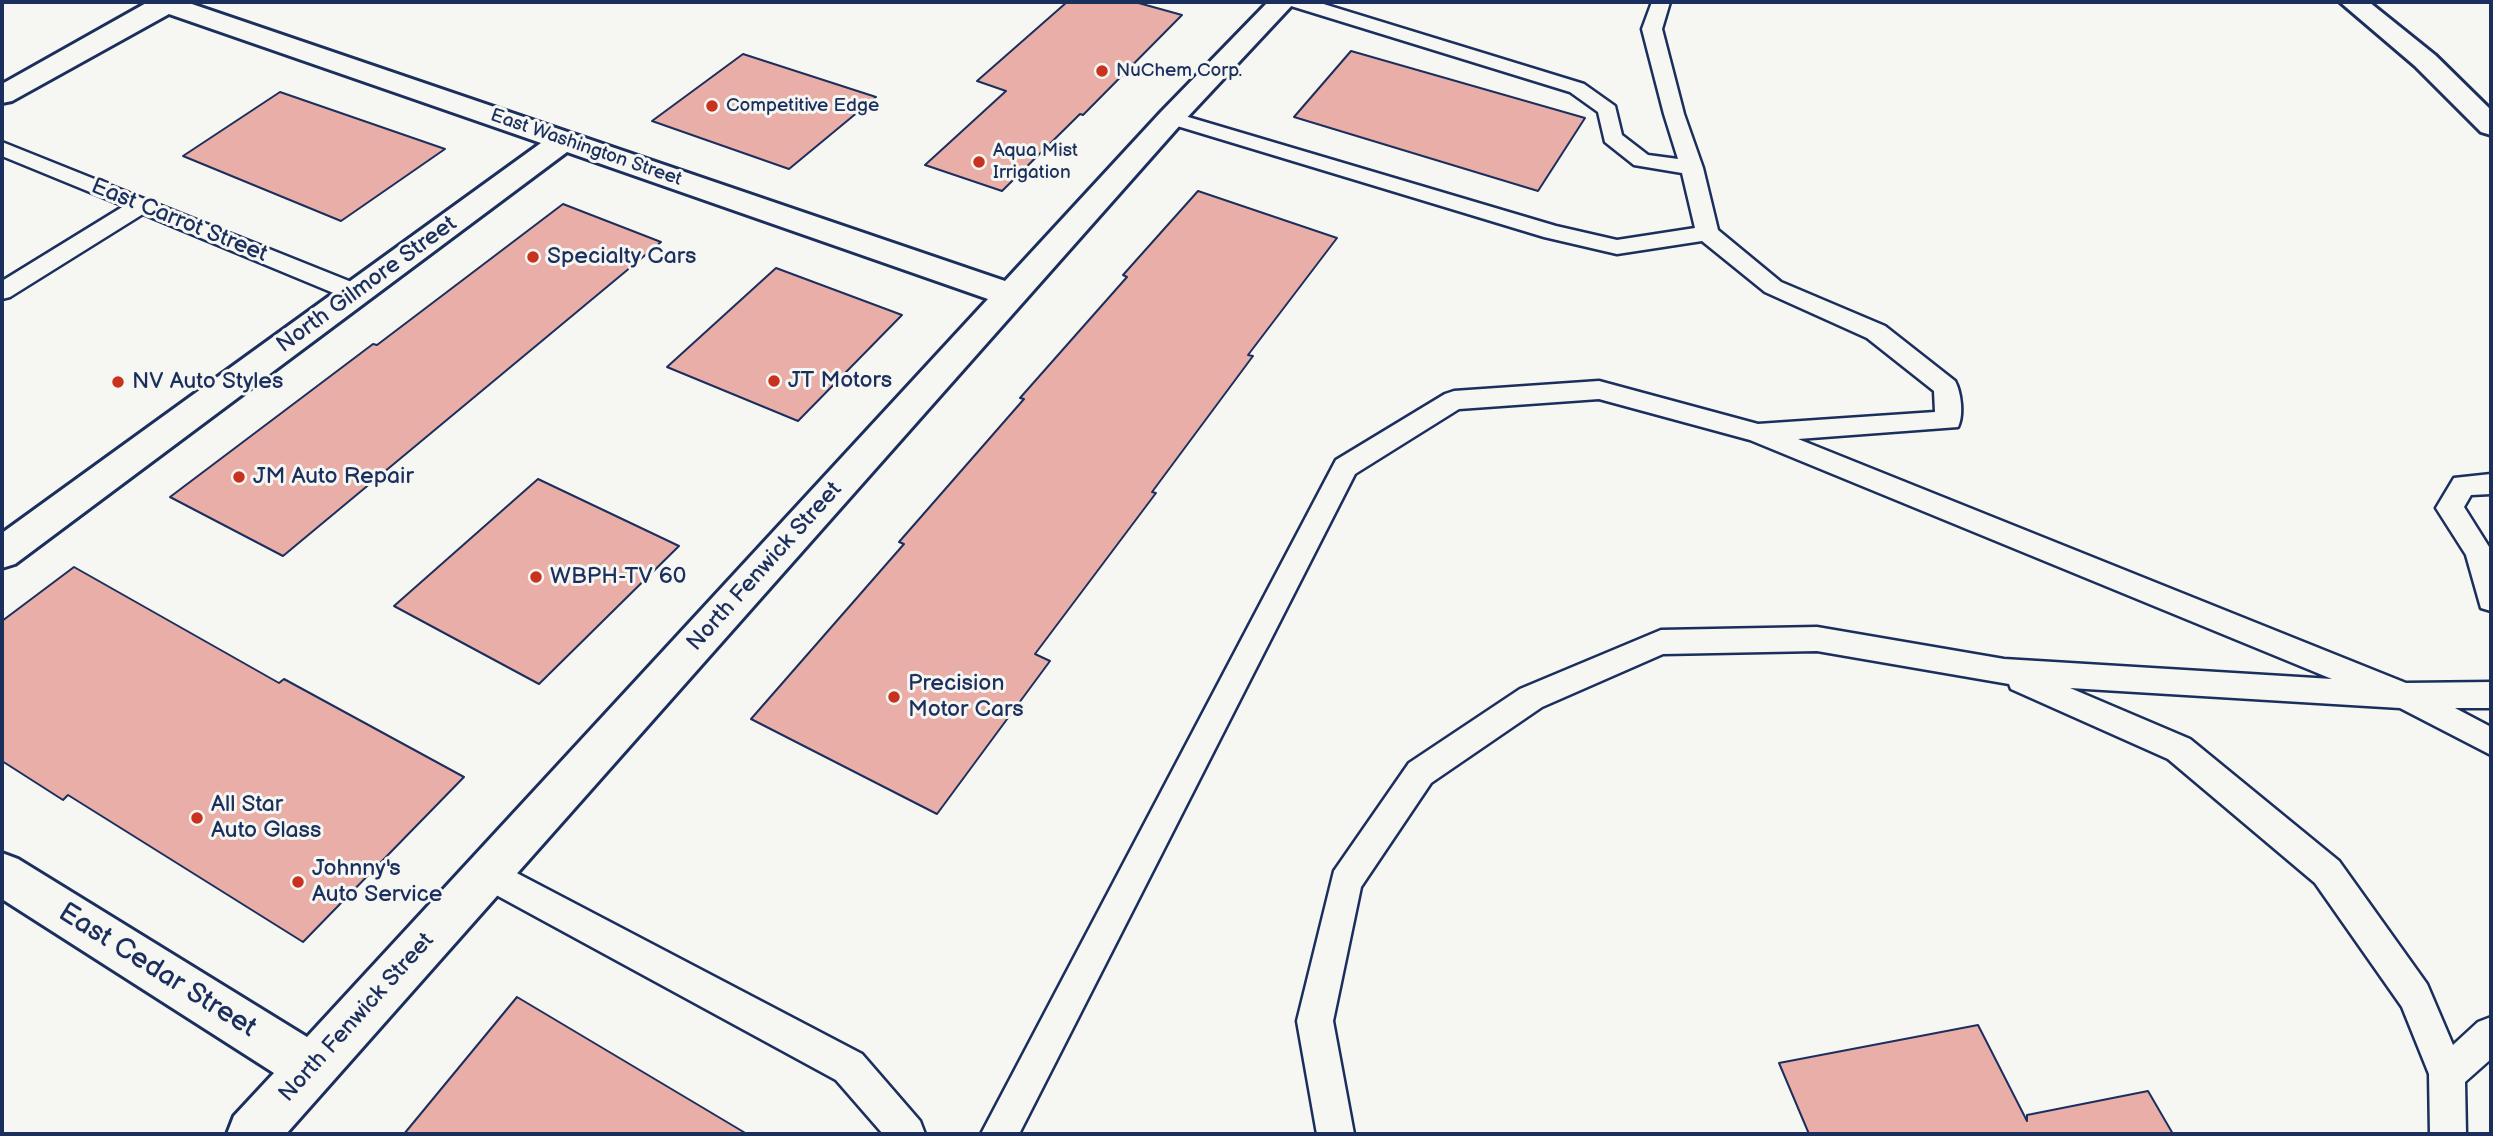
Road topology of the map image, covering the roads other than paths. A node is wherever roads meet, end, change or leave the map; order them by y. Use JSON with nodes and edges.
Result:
{"nodes":[{"id":1,"x":1282,"y":2,"type":"edge"},
{"id":2,"x":1298,"y":2,"type":"edge"},
{"id":3,"x":1661,"y":2,"type":"edge"},
{"id":4,"x":2353,"y":2,"type":"edge"},
{"id":5,"x":166,"y":3,"type":"edge"},
{"id":6,"x":2,"y":94,"type":"edge"},
{"id":7,"x":1171,"y":118,"type":"junction"},
{"id":8,"x":2491,"y":126,"type":"edge"},
{"id":9,"x":563,"y":141,"type":"junction"},
{"id":10,"x":2,"y":148,"type":"edge"},
{"id":11,"x":1692,"y":168,"type":"junction"},
{"id":12,"x":140,"y":206,"type":"junction"},
{"id":13,"x":1707,"y":233,"type":"junction"},
{"id":14,"x":2,"y":291,"type":"edge"},
{"id":15,"x":356,"y":293,"type":"junction"},
{"id":16,"x":1011,"y":295,"type":"junction"},
{"id":17,"x":1757,"y":433,"type":"junction"},
{"id":18,"x":2491,"y":484,"type":"edge"},
{"id":19,"x":2,"y":553,"type":"edge"},
{"id":20,"x":2491,"y":600,"type":"edge"},
{"id":21,"x":2004,"y":671,"type":"junction"},
{"id":22,"x":2491,"y":695,"type":"edge"},
{"id":23,"x":2404,"y":696,"type":"junction"},
{"id":24,"x":2491,"y":742,"type":"edge"},
{"id":25,"x":488,"y":873,"type":"junction"},
{"id":26,"x":2,"y":874,"type":"edge"},
{"id":27,"x":2491,"y":1035,"type":"edge"},
{"id":28,"x":313,"y":1068,"type":"junction"},
{"id":29,"x":2447,"y":1074,"type":"junction"},
{"id":30,"x":252,"y":1134,"type":"edge"},
{"id":31,"x":907,"y":1134,"type":"edge"},
{"id":32,"x":999,"y":1134,"type":"edge"},
{"id":33,"x":1335,"y":1134,"type":"edge"},
{"id":34,"x":2448,"y":1134,"type":"edge"}],
"edges":[{"from":1,"to":7,"type":"street","name":"North Fenwick Street"},
{"from":2,"to":11,"type":"lane"},
{"from":3,"to":11,"type":"lane"},
{"from":4,"to":8,"type":"street"},
{"from":5,"to":6,"type":"street"},
{"from":5,"to":9,"type":"street","name":"East Washington Street"},
{"from":7,"to":13,"type":"lane"},
{"from":7,"to":16,"type":"street","name":"North Fenwick Street"},
{"from":9,"to":15,"type":"street","name":"North Gilmore Street"},
{"from":9,"to":16,"type":"street","name":"East Washington Street"},
{"from":10,"to":12,"type":"lane","name":"East Carrot Street"},
{"from":11,"to":13,"type":"lane"},
{"from":12,"to":14,"type":"lane"},
{"from":12,"to":15,"type":"lane","name":"East Carrot Street"},
{"from":13,"to":17,"type":"lane"},
{"from":15,"to":19,"type":"street","name":"North Gilmore Street"},
{"from":16,"to":25,"type":"street","name":"North Fenwick Street"},
{"from":17,"to":23,"type":"lane"},
{"from":17,"to":32,"type":"lane"},
{"from":18,"to":20,"type":"lane"},
{"from":21,"to":23,"type":"lane"},
{"from":21,"to":29,"type":"lane"},
{"from":21,"to":33,"type":"lane"},
{"from":22,"to":23,"type":"lane"},
{"from":23,"to":24,"type":"lane"},
{"from":25,"to":28,"type":"street","name":"North Fenwick Street"},
{"from":25,"to":31,"type":"lane"},
{"from":26,"to":28,"type":"street","name":"East Cedar Street"},
{"from":27,"to":29,"type":"lane"},
{"from":28,"to":30,"type":"street","name":"North Fenwick Street"},
{"from":29,"to":34,"type":"lane"}]}
